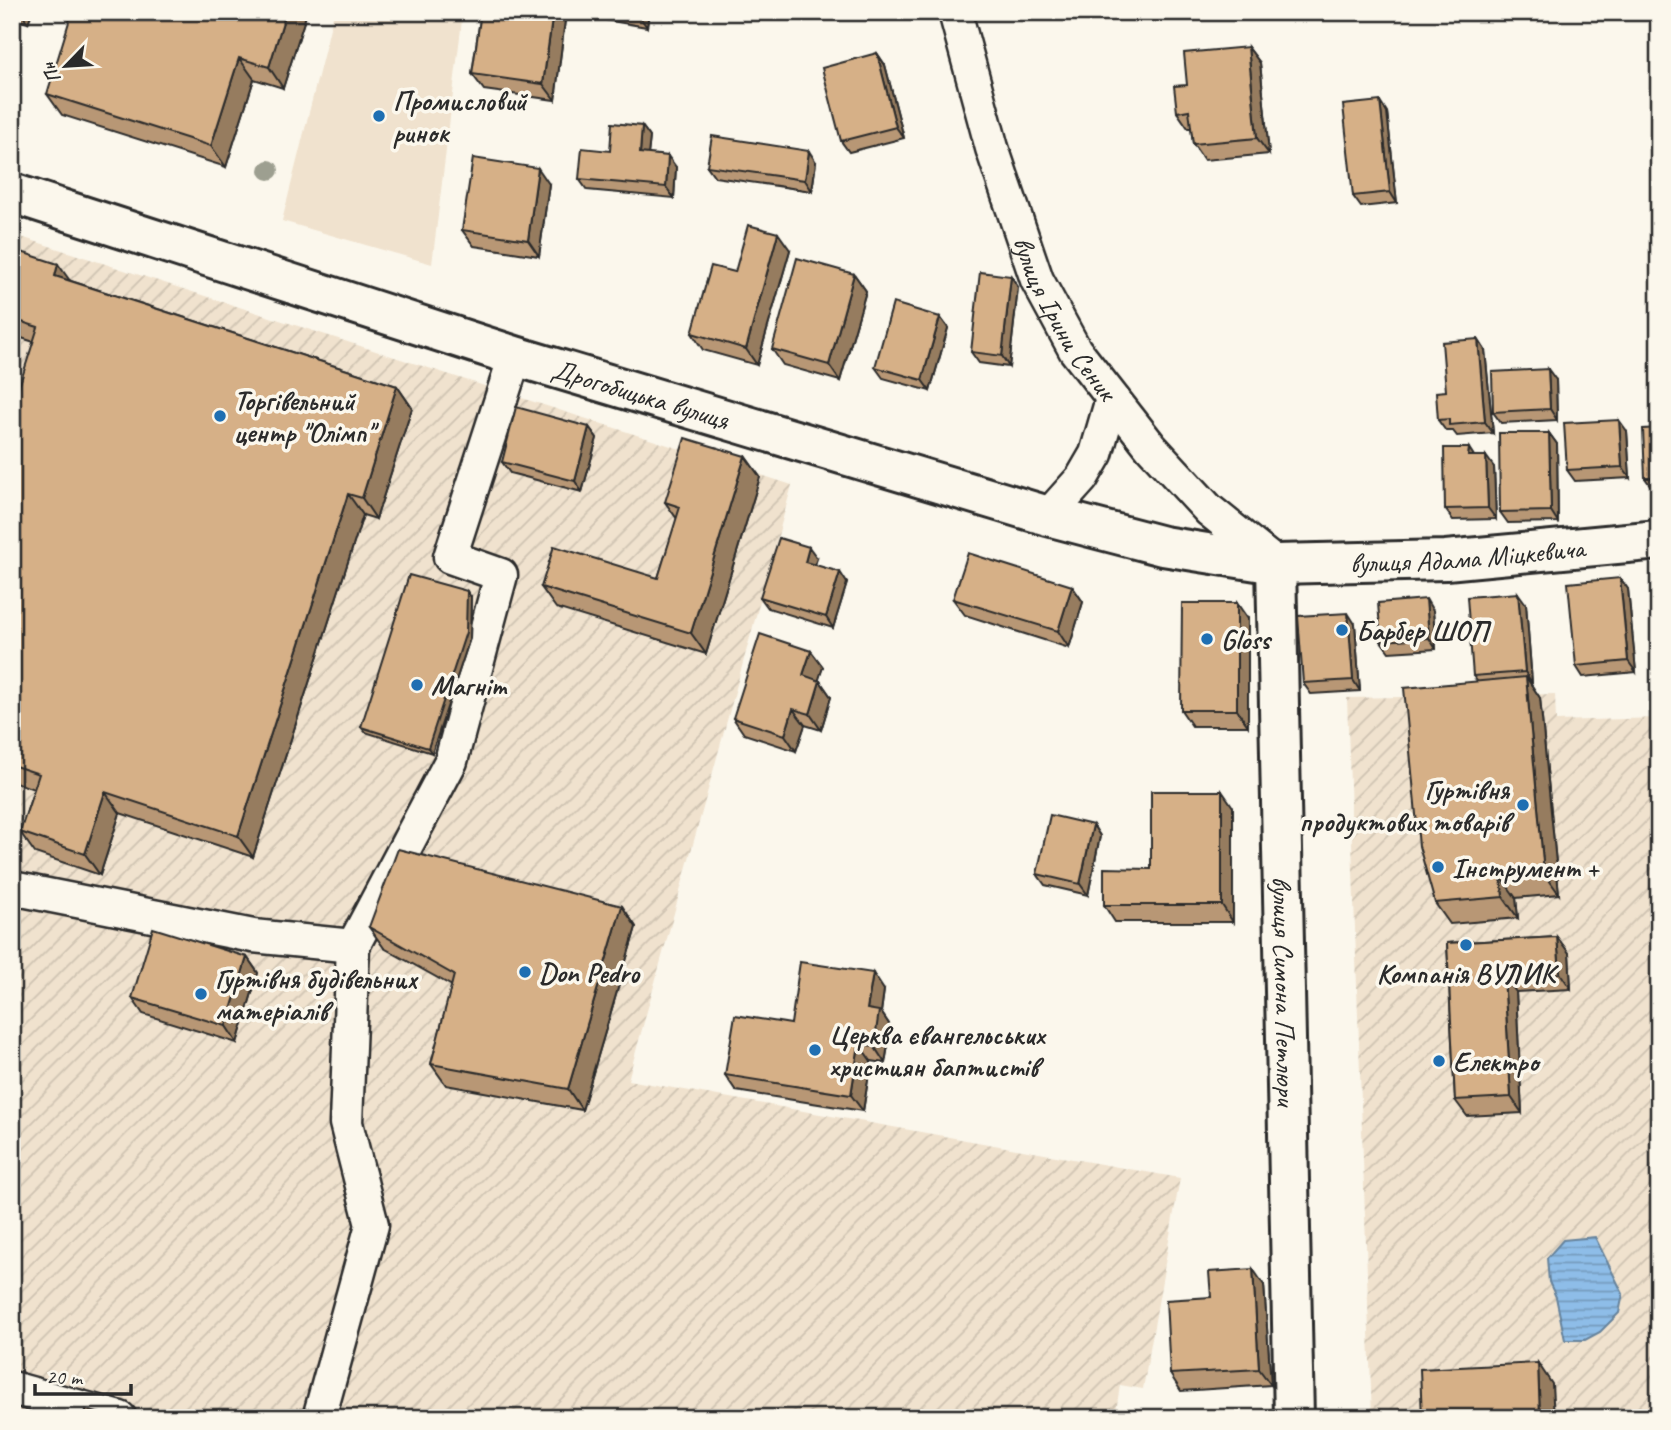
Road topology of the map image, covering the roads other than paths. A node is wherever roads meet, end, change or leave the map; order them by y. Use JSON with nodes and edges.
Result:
{"nodes":[{"id":1,"x":955,"y":12,"type":"edge"},
{"id":2,"x":12,"y":193,"type":"edge"},
{"id":3,"x":515,"y":356,"type":"junction"},
{"id":4,"x":1112,"y":399,"type":"junction"},
{"id":5,"x":1048,"y":516,"type":"junction"},
{"id":6,"x":1659,"y":540,"type":"edge"},
{"id":7,"x":1276,"y":564,"type":"junction"},
{"id":8,"x":12,"y":888,"type":"edge"},
{"id":9,"x":353,"y":947,"type":"junction"},
{"id":10,"x":12,"y":1388,"type":"edge"},
{"id":11,"x":120,"y":1418,"type":"edge"},
{"id":12,"x":319,"y":1418,"type":"edge"},
{"id":13,"x":1294,"y":1418,"type":"edge"}],
"edges":[{"from":1,"to":4,"type":"street","name":"вулиця Ірини Сеник"},
{"from":2,"to":3,"type":"main road","name":"Дрогобицька вулиця"},
{"from":3,"to":5,"type":"main road","name":"Дрогобицька вулиця"},
{"from":3,"to":9,"type":"street"},
{"from":4,"to":5,"type":"street"},
{"from":4,"to":7,"type":"street","name":"вулиця Ірини Сеник"},
{"from":5,"to":7,"type":"main road","name":"Дрогобицька вулиця"},
{"from":6,"to":7,"type":"main road","name":"вулиця Адама Міцкевича"},
{"from":7,"to":13,"type":"main road","name":"вулиця Симона Петлюри"},
{"from":8,"to":9,"type":"street"},
{"from":9,"to":12,"type":"street"},
{"from":10,"to":11,"type":"street"}]}
